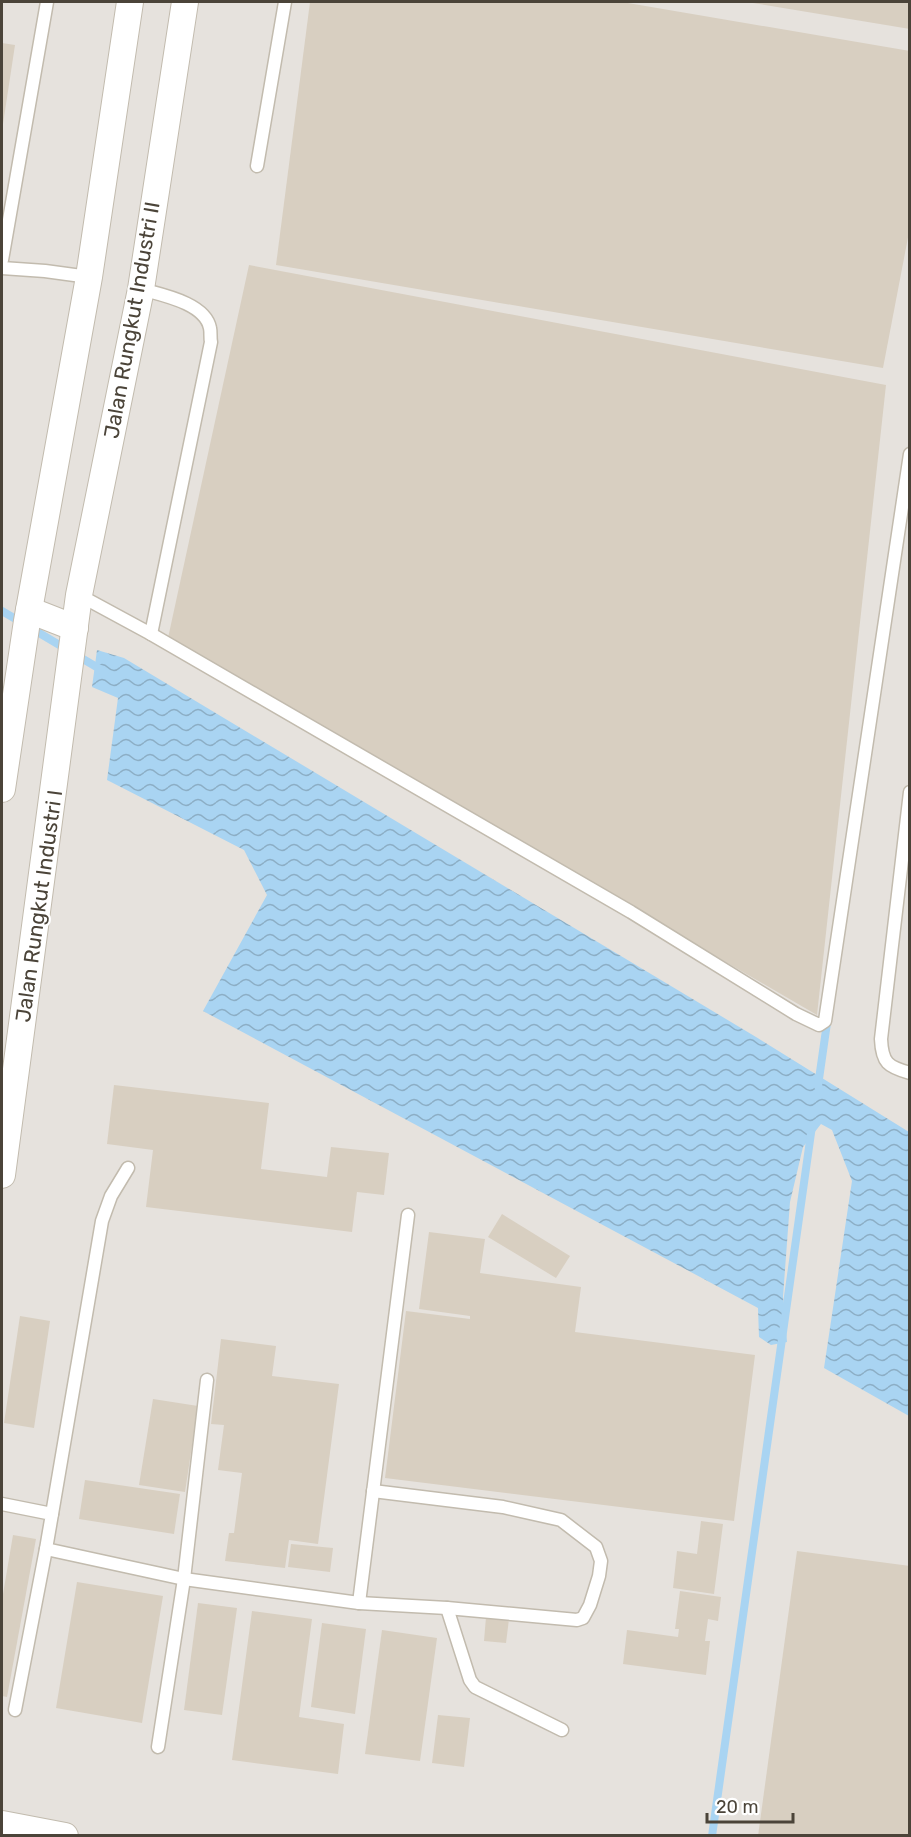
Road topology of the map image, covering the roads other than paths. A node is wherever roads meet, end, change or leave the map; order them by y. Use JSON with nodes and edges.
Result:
{"nodes":[{"id":1,"x":47,"y":2,"type":"edge"},
{"id":2,"x":130,"y":2,"type":"edge"},
{"id":3,"x":185,"y":2,"type":"edge"},
{"id":4,"x":285,"y":2,"type":"edge"},
{"id":5,"x":257,"y":166,"type":"dead end"},
{"id":6,"x":2,"y":260,"type":"edge"},
{"id":7,"x":2,"y":268,"type":"edge"},
{"id":8,"x":89,"y":277,"type":"junction"},
{"id":9,"x":141,"y":289,"type":"junction"},
{"id":10,"x":909,"y":454,"type":"edge"},
{"id":11,"x":79,"y":595,"type":"junction"},
{"id":12,"x":28,"y":616,"type":"junction"},
{"id":13,"x":74,"y":633,"type":"junction"},
{"id":14,"x":151,"y":634,"type":"junction"},
{"id":15,"x":2,"y":789,"type":"edge"},
{"id":16,"x":909,"y":792,"type":"edge"},
{"id":17,"x":909,"y":1073,"type":"edge"},
{"id":18,"x":128,"y":1168,"type":"dead end"},
{"id":19,"x":2,"y":1175,"type":"edge"},
{"id":20,"x":408,"y":1215,"type":"dead end"},
{"id":21,"x":207,"y":1380,"type":"dead end"},
{"id":22,"x":373,"y":1491,"type":"junction"},
{"id":23,"x":2,"y":1504,"type":"edge"},
{"id":24,"x":52,"y":1514,"type":"junction"},
{"id":25,"x":46,"y":1549,"type":"junction"},
{"id":26,"x":184,"y":1579,"type":"junction"},
{"id":27,"x":359,"y":1603,"type":"junction"},
{"id":28,"x":447,"y":1608,"type":"junction"},
{"id":29,"x":15,"y":1710,"type":"dead end"},
{"id":30,"x":562,"y":1730,"type":"dead end"},
{"id":31,"x":158,"y":1747,"type":"dead end"},
{"id":32,"x":2,"y":1824,"type":"edge"},
{"id":33,"x":65,"y":1836,"type":"edge"}],
"edges":[{"from":1,"to":6,"type":"lane"},
{"from":2,"to":8,"type":"street"},
{"from":3,"to":9,"type":"street","name":"Jalan Rungkut Industri II"},
{"from":4,"to":5,"type":"lane"},
{"from":7,"to":8,"type":"lane"},
{"from":8,"to":12,"type":"street"},
{"from":9,"to":11,"type":"street","name":"Jalan Rungkut Industri II"},
{"from":9,"to":14,"type":"lane"},
{"from":10,"to":14,"type":"lane"},
{"from":11,"to":13,"type":"street","name":"Jalan Rungkut Industri II"},
{"from":11,"to":14,"type":"lane"},
{"from":12,"to":13,"type":"street"},
{"from":12,"to":15,"type":"street"},
{"from":13,"to":19,"type":"street","name":"Jalan Rungkut Industri I"},
{"from":16,"to":17,"type":"lane"},
{"from":18,"to":24,"type":"lane"},
{"from":20,"to":22,"type":"lane"},
{"from":21,"to":26,"type":"lane"},
{"from":22,"to":27,"type":"lane"},
{"from":22,"to":28,"type":"lane"},
{"from":23,"to":24,"type":"lane"},
{"from":24,"to":25,"type":"lane"},
{"from":25,"to":26,"type":"lane"},
{"from":25,"to":29,"type":"lane"},
{"from":26,"to":27,"type":"lane"},
{"from":26,"to":31,"type":"lane"},
{"from":27,"to":28,"type":"lane"},
{"from":28,"to":30,"type":"lane"},
{"from":32,"to":33,"type":"street"}]}
